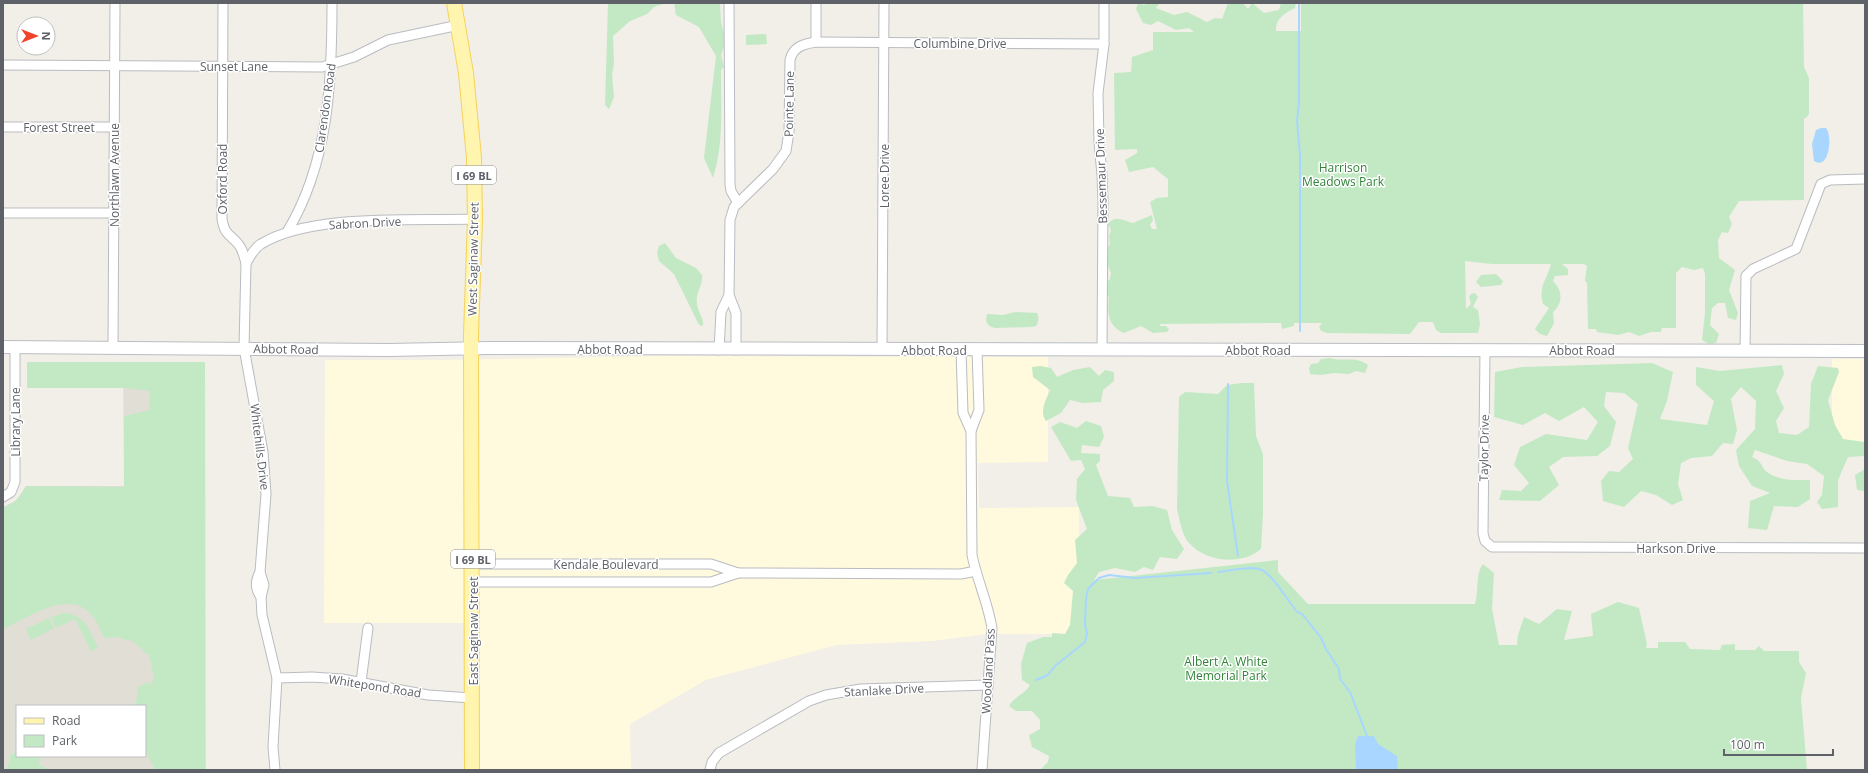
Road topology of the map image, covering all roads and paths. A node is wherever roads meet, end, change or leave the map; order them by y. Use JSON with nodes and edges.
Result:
{"nodes":[{"id":1,"x":115,"y":3,"type":"edge"},
{"id":2,"x":223,"y":3,"type":"edge"},
{"id":3,"x":332,"y":3,"type":"edge"},
{"id":4,"x":454,"y":3,"type":"edge"},
{"id":5,"x":729,"y":3,"type":"edge"},
{"id":6,"x":816,"y":3,"type":"edge"},
{"id":7,"x":884,"y":3,"type":"edge"},
{"id":8,"x":1104,"y":3,"type":"edge"},
{"id":9,"x":459,"y":25,"type":"junction"},
{"id":10,"x":816,"y":42,"type":"junction"},
{"id":11,"x":884,"y":43,"type":"junction"},
{"id":12,"x":1104,"y":44,"type":"junction"},
{"id":13,"x":332,"y":64,"type":"junction"},
{"id":14,"x":3,"y":65,"type":"edge"},
{"id":15,"x":222,"y":65,"type":"junction"},
{"id":16,"x":115,"y":66,"type":"junction"},
{"id":17,"x":3,"y":127,"type":"edge"},
{"id":18,"x":114,"y":127,"type":"junction"},
{"id":19,"x":1865,"y":179,"type":"edge"},
{"id":20,"x":738,"y":203,"type":"junction"},
{"id":21,"x":299,"y":211,"type":"junction"},
{"id":22,"x":3,"y":213,"type":"edge"},
{"id":23,"x":114,"y":213,"type":"junction"},
{"id":24,"x":475,"y":219,"type":"junction"},
{"id":25,"x":311,"y":226,"type":"junction"},
{"id":26,"x":287,"y":232,"type":"junction"},
{"id":27,"x":238,"y":243,"type":"junction"},
{"id":28,"x":260,"y":244,"type":"junction"},
{"id":29,"x":246,"y":263,"type":"junction"},
{"id":30,"x":729,"y":295,"type":"junction"},
{"id":31,"x":9,"y":347,"type":"edge"},
{"id":32,"x":113,"y":347,"type":"junction"},
{"id":33,"x":244,"y":348,"type":"junction"},
{"id":34,"x":472,"y":349,"type":"junction"},
{"id":35,"x":882,"y":349,"type":"junction"},
{"id":36,"x":719,"y":350,"type":"junction"},
{"id":37,"x":736,"y":350,"type":"junction"},
{"id":38,"x":961,"y":350,"type":"junction"},
{"id":39,"x":977,"y":350,"type":"junction"},
{"id":40,"x":1102,"y":350,"type":"junction"},
{"id":41,"x":1485,"y":350,"type":"junction"},
{"id":42,"x":1745,"y":351,"type":"junction"},
{"id":43,"x":1865,"y":351,"type":"edge"},
{"id":44,"x":971,"y":431,"type":"junction"},
{"id":45,"x":5,"y":496,"type":"edge"},
{"id":46,"x":1488,"y":544,"type":"joint"},
{"id":47,"x":1865,"y":548,"type":"edge"},
{"id":48,"x":473,"y":564,"type":"junction"},
{"id":49,"x":976,"y":571,"type":"junction"},
{"id":50,"x":738,"y":573,"type":"junction"},
{"id":51,"x":473,"y":582,"type":"junction"},
{"id":52,"x":368,"y":628,"type":"dead end"},
{"id":53,"x":277,"y":678,"type":"junction"},
{"id":54,"x":361,"y":682,"type":"junction"},
{"id":55,"x":988,"y":685,"type":"junction"},
{"id":56,"x":472,"y":698,"type":"junction"},
{"id":57,"x":275,"y":770,"type":"edge"},
{"id":58,"x":472,"y":770,"type":"edge"},
{"id":59,"x":710,"y":770,"type":"edge"},
{"id":60,"x":982,"y":770,"type":"edge"}],
"edges":[{"from":1,"to":16,"type":"street","name":"Northlawn Avenue"},
{"from":2,"to":15,"type":"street","name":"Oxford Road"},
{"from":3,"to":13,"type":"street","name":"Clarendon Road"},
{"from":4,"to":9,"type":"main road","name":"West Saginaw Street","number":"I 69 BL"},
{"from":5,"to":20,"type":"street"},
{"from":6,"to":10,"type":"street"},
{"from":7,"to":11,"type":"street","name":"Loree Drive"},
{"from":8,"to":12,"type":"street","name":"Bessemaur Drive"},
{"from":9,"to":13,"type":"street","name":"Sunset Lane"},
{"from":9,"to":24,"type":"main road","name":"West Saginaw Street","number":"I 69 BL"},
{"from":10,"to":11,"type":"street","name":"Columbine Drive"},
{"from":10,"to":20,"type":"street","name":"Pointe Lane"},
{"from":11,"to":12,"type":"street","name":"Columbine Drive"},
{"from":11,"to":35,"type":"street","name":"Loree Drive"},
{"from":12,"to":40,"type":"street","name":"Bessemaur Drive"},
{"from":13,"to":15,"type":"street","name":"Sunset Lane"},
{"from":13,"to":21,"type":"street","name":"Clarendon Road"},
{"from":14,"to":16,"type":"street","name":"Sunset Lane"},
{"from":15,"to":16,"type":"street","name":"Sunset Lane"},
{"from":15,"to":27,"type":"street","name":"Oxford Road"},
{"from":16,"to":18,"type":"street","name":"Northlawn Avenue"},
{"from":17,"to":18,"type":"street","name":"Forest Street"},
{"from":18,"to":23,"type":"street","name":"Northlawn Avenue"},
{"from":19,"to":42,"type":"street"},
{"from":20,"to":30,"type":"street","name":"Pointe Lane"},
{"from":21,"to":25,"type":"street"},
{"from":21,"to":26,"type":"street","name":"Clarendon Road"},
{"from":22,"to":23,"type":"street"},
{"from":23,"to":32,"type":"street","name":"Northlawn Avenue"},
{"from":24,"to":25,"type":"street","name":"Sabron Drive"},
{"from":24,"to":34,"type":"main road","name":"West Saginaw Street","number":"I 69 BL"},
{"from":25,"to":26,"type":"street","name":"Sabron Drive"},
{"from":26,"to":28,"type":"street","name":"Sabron Drive"},
{"from":27,"to":28,"type":"street","name":"Sabron Drive"},
{"from":27,"to":29,"type":"street","name":"Oxford Road"},
{"from":28,"to":29,"type":"street","name":"Sabron Drive"},
{"from":29,"to":33,"type":"street","name":"Oxford Road"},
{"from":30,"to":36,"type":"street"},
{"from":30,"to":37,"type":"street"},
{"from":31,"to":32,"type":"main road","name":"Abbot Road"},
{"from":31,"to":45,"type":"street","name":"Library Lane"},
{"from":32,"to":33,"type":"main road","name":"Abbot Road"},
{"from":33,"to":34,"type":"main road","name":"Abbot Road"},
{"from":33,"to":53,"type":"street","name":"Whitehills Drive"},
{"from":34,"to":36,"type":"main road","name":"Abbot Road"},
{"from":34,"to":48,"type":"main road","name":"East Saginaw Street","number":"I 69 BL"},
{"from":35,"to":37,"type":"main road","name":"Abbot Road"},
{"from":35,"to":38,"type":"main road","name":"Abbot Road"},
{"from":36,"to":37,"type":"main road","name":"Abbot Road"},
{"from":38,"to":39,"type":"main road","name":"Abbot Road"},
{"from":38,"to":44,"type":"street","name":"Woodland Pass"},
{"from":39,"to":40,"type":"main road","name":"Abbot Road"},
{"from":39,"to":44,"type":"street","name":"Woodland Pass"},
{"from":40,"to":41,"type":"main road","name":"Abbot Road"},
{"from":41,"to":42,"type":"main road","name":"Abbot Road"},
{"from":41,"to":46,"type":"street","name":"Taylor Drive"},
{"from":42,"to":43,"type":"main road","name":"Abbot Road"},
{"from":44,"to":49,"type":"street","name":"Woodland Pass"},
{"from":46,"to":47,"type":"street","name":"Harkson Drive"},
{"from":48,"to":50,"type":"street","name":"Kendale Boulevard"},
{"from":48,"to":51,"type":"main road","name":"East Saginaw Street","number":"I 69 BL"},
{"from":49,"to":50,"type":"street","name":"Kendale Boulevard"},
{"from":49,"to":55,"type":"street","name":"Woodland Pass"},
{"from":50,"to":51,"type":"street","name":"Kendale Boulevard"},
{"from":51,"to":56,"type":"main road","name":"East Saginaw Street","number":"I 69 BL"},
{"from":52,"to":54,"type":"street"},
{"from":53,"to":54,"type":"street","name":"Whitepond Road"},
{"from":53,"to":57,"type":"street","name":"Whitehills Drive"},
{"from":54,"to":56,"type":"street","name":"Whitepond Road"},
{"from":55,"to":59,"type":"street","name":"Stanlake Drive"},
{"from":55,"to":60,"type":"street","name":"Woodland Pass"},
{"from":56,"to":58,"type":"main road","name":"East Saginaw Street","number":"I 69 BL"}]}
